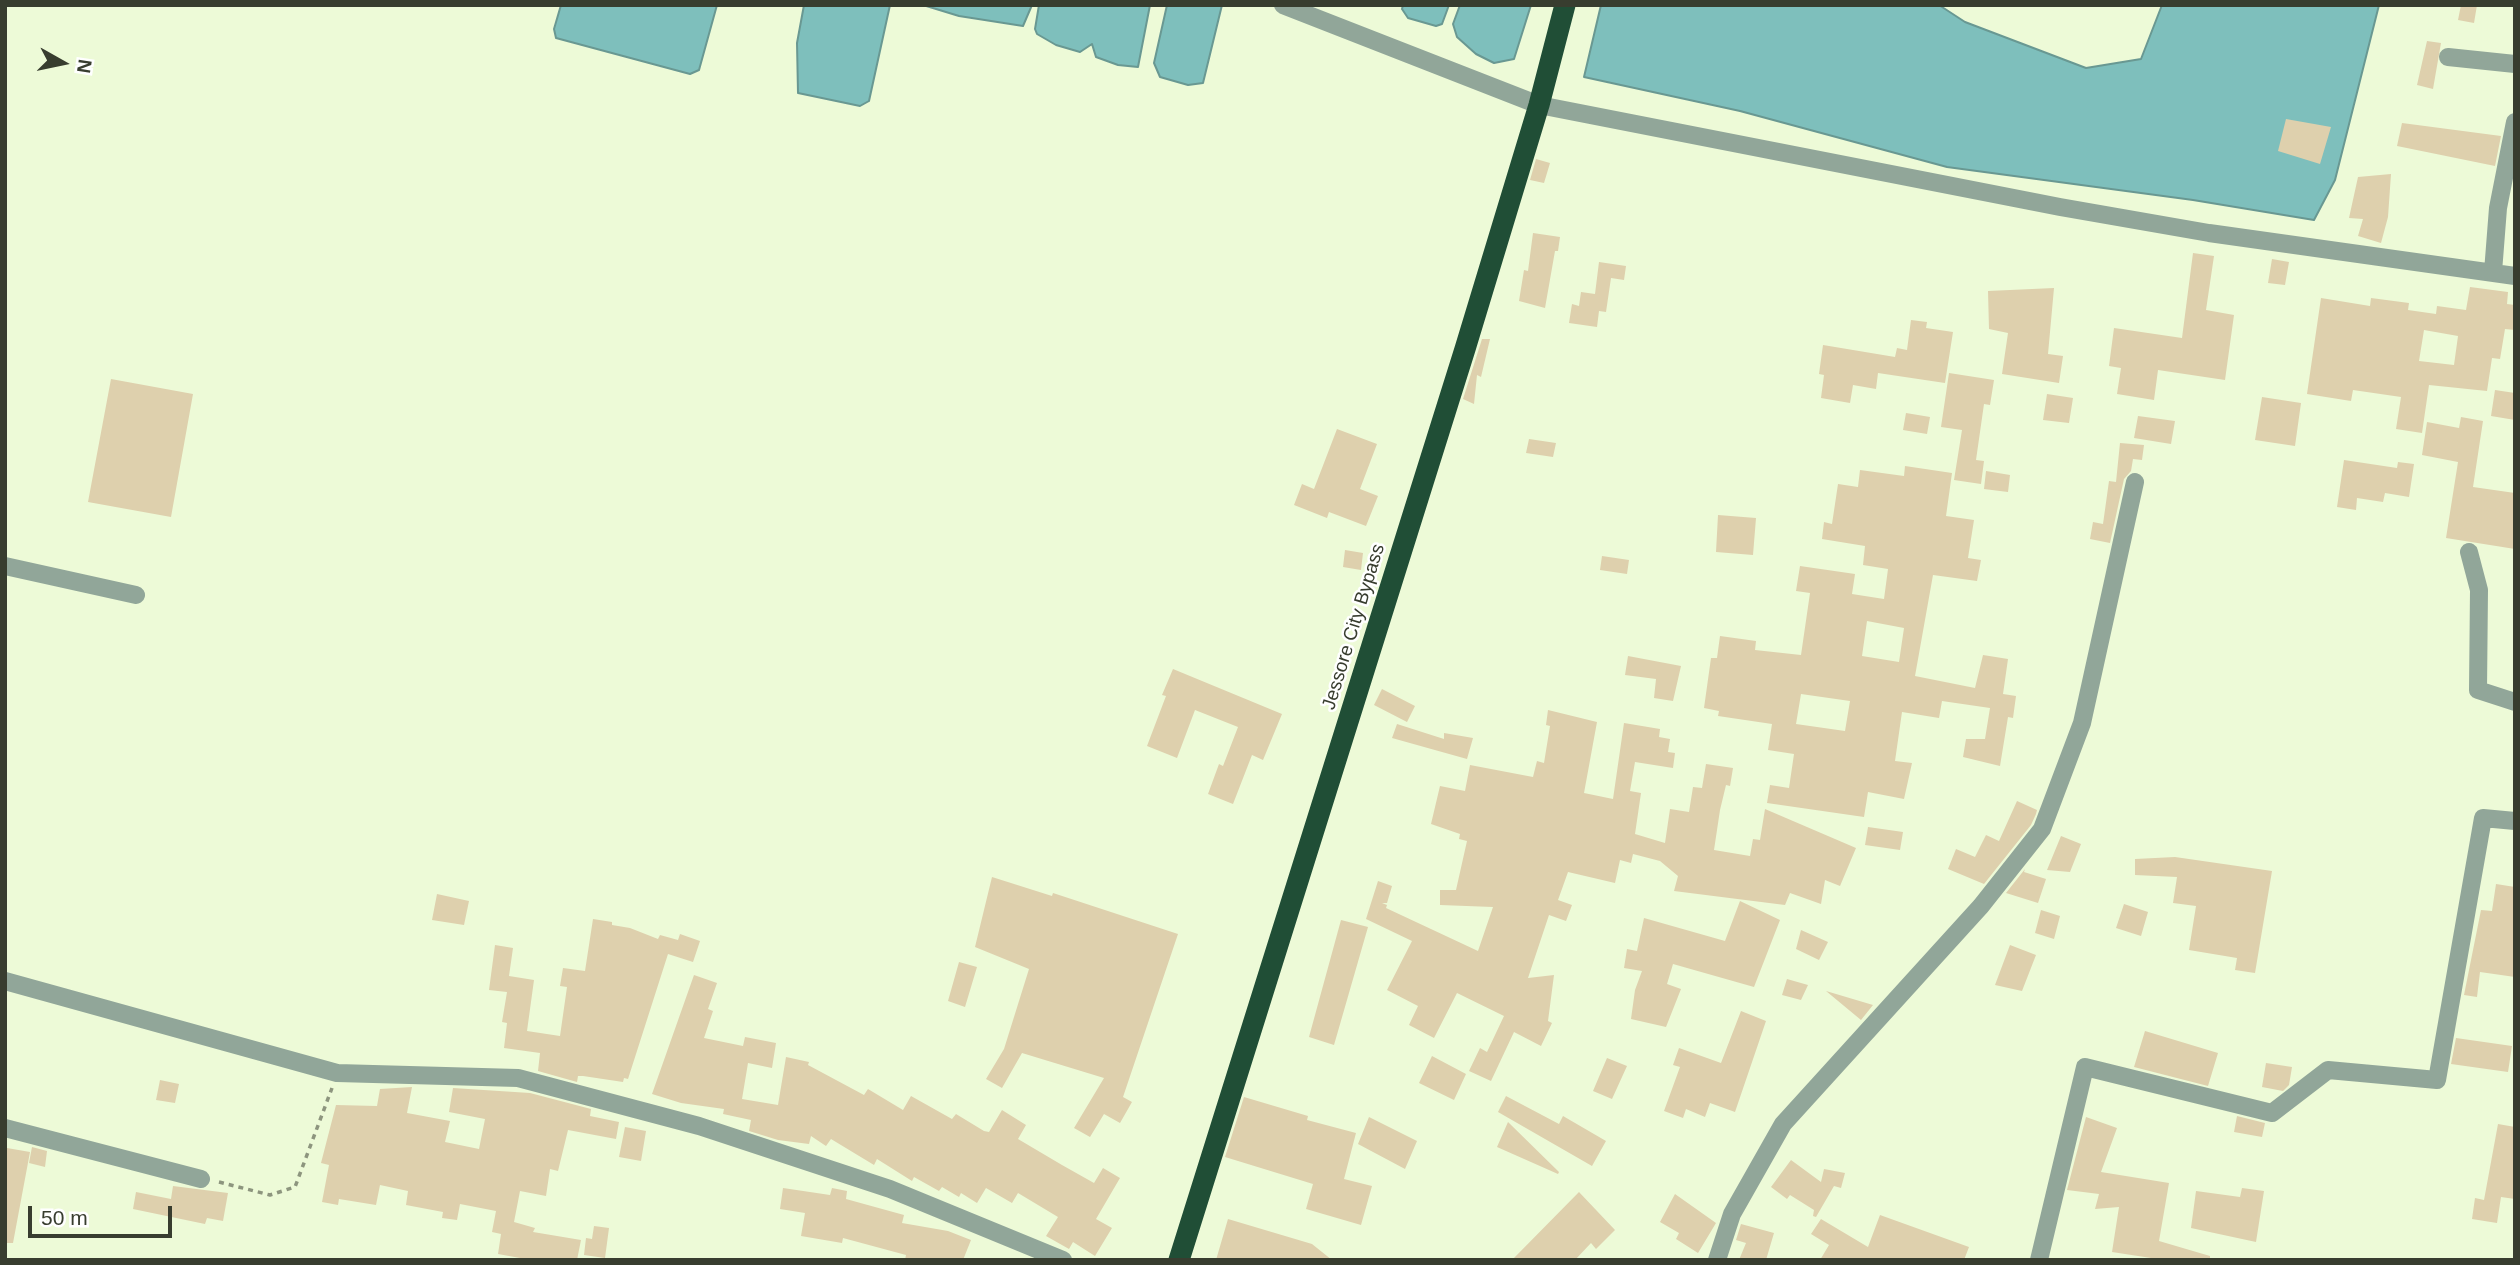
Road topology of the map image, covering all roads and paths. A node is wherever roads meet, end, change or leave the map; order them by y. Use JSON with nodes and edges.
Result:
{"nodes":[{"id":1,"x":1283,"y":5,"type":"edge"},
{"id":2,"x":1565,"y":5,"type":"edge"},
{"id":3,"x":2448,"y":57,"type":"dead end"},
{"id":4,"x":2515,"y":64,"type":"edge"},
{"id":5,"x":1539,"y":105,"type":"junction"},
{"id":6,"x":2514,"y":131,"type":"edge"},
{"id":7,"x":2493,"y":272,"type":"junction"},
{"id":8,"x":2515,"y":276,"type":"edge"},
{"id":9,"x":2135,"y":482,"type":"dead end"},
{"id":10,"x":2469,"y":552,"type":"dead end"},
{"id":11,"x":5,"y":566,"type":"edge"},
{"id":12,"x":136,"y":596,"type":"dead end"},
{"id":13,"x":2515,"y":702,"type":"edge"},
{"id":14,"x":2515,"y":821,"type":"edge"},
{"id":15,"x":5,"y":981,"type":"edge"},
{"id":16,"x":337,"y":1073,"type":"junction"},
{"id":17,"x":5,"y":1128,"type":"edge"},
{"id":18,"x":201,"y":1179,"type":"joint"},
{"id":19,"x":1063,"y":1260,"type":"edge"},
{"id":20,"x":1179,"y":1260,"type":"edge"},
{"id":21,"x":1717,"y":1260,"type":"edge"},
{"id":22,"x":2039,"y":1260,"type":"edge"}],
"edges":[{"from":1,"to":5,"type":"street"},
{"from":2,"to":5,"type":"highway","name":"Jessore City Bypass"},
{"from":3,"to":4,"type":"street"},
{"from":5,"to":7,"type":"street"},
{"from":5,"to":20,"type":"highway","name":"Jessore City Bypass"},
{"from":6,"to":7,"type":"street"},
{"from":7,"to":8,"type":"street"},
{"from":9,"to":21,"type":"street"},
{"from":10,"to":13,"type":"street"},
{"from":11,"to":12,"type":"street"},
{"from":14,"to":22,"type":"street"},
{"from":15,"to":16,"type":"street"},
{"from":16,"to":18,"type":"path"},
{"from":16,"to":19,"type":"street"},
{"from":17,"to":18,"type":"street"}]}
